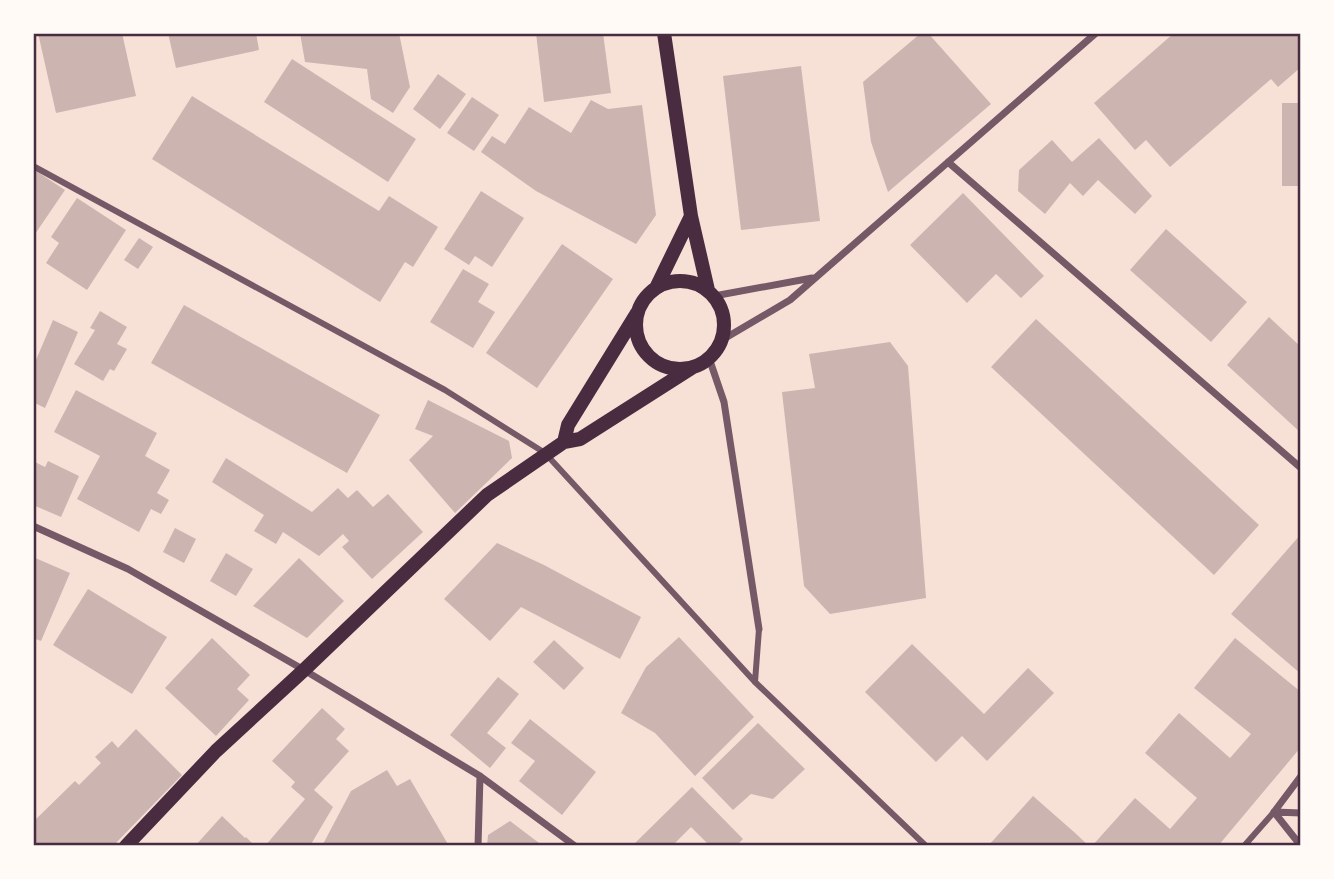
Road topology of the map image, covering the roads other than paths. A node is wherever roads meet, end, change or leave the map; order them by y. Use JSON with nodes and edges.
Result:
{"nodes":[{"id":1,"x":663,"y":33,"type":"edge"},
{"id":2,"x":1096,"y":33,"type":"edge"},
{"id":3,"x":948,"y":162,"type":"junction"},
{"id":4,"x":33,"y":166,"type":"edge"},
{"id":5,"x":691,"y":216,"type":"junction"},
{"id":6,"x":813,"y":278,"type":"junction"},
{"id":7,"x":656,"y":288,"type":"junction"},
{"id":8,"x":711,"y":293,"type":"junction"},
{"id":9,"x":639,"y":309,"type":"junction"},
{"id":10,"x":722,"y":340,"type":"junction"},
{"id":11,"x":709,"y":358,"type":"junction"},
{"id":12,"x":693,"y":367,"type":"junction"},
{"id":13,"x":564,"y":442,"type":"junction"},
{"id":14,"x":545,"y":453,"type":"junction"},
{"id":15,"x":1301,"y":468,"type":"edge"},
{"id":16,"x":33,"y":526,"type":"edge"},
{"id":17,"x":759,"y":629,"type":"joint"},
{"id":18,"x":304,"y":670,"type":"junction"},
{"id":19,"x":755,"y":682,"type":"junction"},
{"id":20,"x":480,"y":776,"type":"junction"},
{"id":21,"x":1301,"y":776,"type":"edge"},
{"id":22,"x":1274,"y":812,"type":"junction"},
{"id":23,"x":1301,"y":813,"type":"edge"},
{"id":24,"x":126,"y":846,"type":"edge"},
{"id":25,"x":478,"y":846,"type":"edge"},
{"id":26,"x":575,"y":846,"type":"edge"},
{"id":27,"x":926,"y":846,"type":"edge"},
{"id":28,"x":1244,"y":846,"type":"edge"},
{"id":29,"x":1301,"y":846,"type":"edge"}],
"edges":[{"from":1,"to":5,"type":"main road"},
{"from":2,"to":3,"type":"street"},
{"from":3,"to":6,"type":"street"},
{"from":3,"to":15,"type":"street"},
{"from":4,"to":14,"type":"street"},
{"from":5,"to":7,"type":"main road"},
{"from":5,"to":8,"type":"main road"},
{"from":6,"to":8,"type":"street"},
{"from":6,"to":10,"type":"street"},
{"from":7,"to":8,"type":"main road"},
{"from":7,"to":9,"type":"main road"},
{"from":8,"to":10,"type":"main road"},
{"from":9,"to":12,"type":"main road"},
{"from":9,"to":13,"type":"main road"},
{"from":10,"to":11,"type":"main road"},
{"from":11,"to":12,"type":"main road"},
{"from":11,"to":17,"type":"street"},
{"from":12,"to":13,"type":"main road"},
{"from":13,"to":14,"type":"main road"},
{"from":14,"to":18,"type":"main road"},
{"from":14,"to":19,"type":"street"},
{"from":16,"to":18,"type":"street"},
{"from":17,"to":19,"type":"street"},
{"from":18,"to":20,"type":"street"},
{"from":18,"to":24,"type":"main road"},
{"from":19,"to":27,"type":"street"},
{"from":20,"to":25,"type":"street"},
{"from":20,"to":26,"type":"street"},
{"from":21,"to":22,"type":"street"},
{"from":22,"to":23,"type":"street"},
{"from":22,"to":28,"type":"street"},
{"from":22,"to":29,"type":"street"}]}
